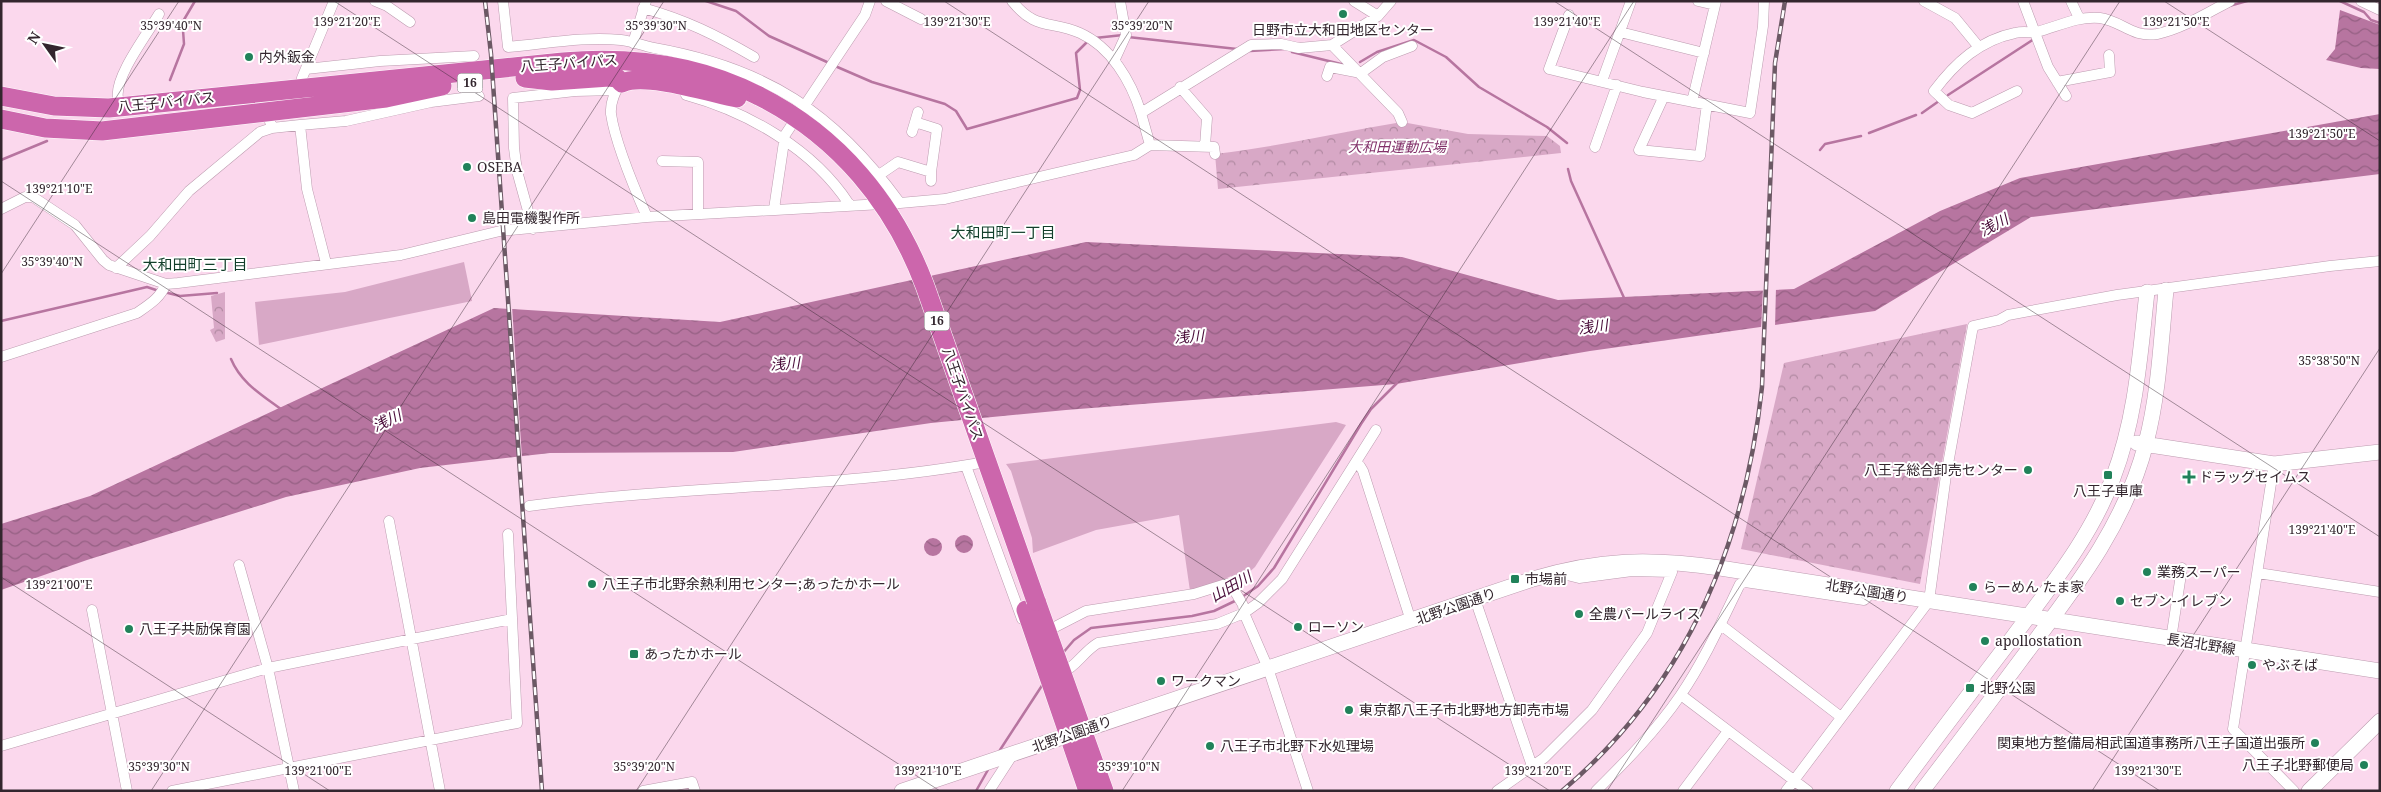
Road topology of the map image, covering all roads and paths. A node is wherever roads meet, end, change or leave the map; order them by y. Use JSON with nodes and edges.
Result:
{"nodes":[{"id":1,"x":334,"y":1,"type":"edge"},
{"id":2,"x":375,"y":1,"type":"edge"},
{"id":3,"x":503,"y":1,"type":"edge"},
{"id":4,"x":870,"y":1,"type":"edge"},
{"id":5,"x":886,"y":1,"type":"edge"},
{"id":6,"x":1012,"y":1,"type":"edge"},
{"id":7,"x":1120,"y":1,"type":"edge"},
{"id":8,"x":1354,"y":1,"type":"edge"},
{"id":9,"x":1391,"y":1,"type":"edge"},
{"id":10,"x":1631,"y":1,"type":"edge"},
{"id":11,"x":1698,"y":1,"type":"edge"},
{"id":12,"x":1764,"y":1,"type":"edge"},
{"id":13,"x":1924,"y":1,"type":"edge"},
{"id":14,"x":2022,"y":1,"type":"edge"},
{"id":15,"x":2071,"y":1,"type":"edge"},
{"id":16,"x":2230,"y":1,"type":"edge"},
{"id":17,"x":2361,"y":1,"type":"edge"},
{"id":18,"x":1716,"y":3,"type":"edge"},
{"id":19,"x":644,"y":5,"type":"edge"},
{"id":20,"x":2380,"y":10,"type":"edge"},
{"id":21,"x":159,"y":14,"type":"dead end"},
{"id":22,"x":1569,"y":15,"type":"dead end"},
{"id":23,"x":1378,"y":16,"type":"junction"},
{"id":24,"x":2079,"y":18,"type":"junction"},
{"id":25,"x":921,"y":19,"type":"dead end"},
{"id":26,"x":410,"y":22,"type":"dead end"},
{"id":27,"x":1620,"y":32,"type":"junction"},
{"id":28,"x":2035,"y":32,"type":"junction"},
{"id":29,"x":1332,"y":45,"type":"junction"},
{"id":30,"x":1412,"y":46,"type":"dead end"},
{"id":31,"x":1978,"y":46,"type":"junction"},
{"id":32,"x":631,"y":51,"type":"junction"},
{"id":33,"x":1704,"y":53,"type":"junction"},
{"id":34,"x":2109,"y":54,"type":"dead end"},
{"id":35,"x":474,"y":56,"type":"dead end"},
{"id":36,"x":754,"y":57,"type":"dead end"},
{"id":37,"x":1115,"y":58,"type":"junction"},
{"id":38,"x":1361,"y":73,"type":"junction"},
{"id":39,"x":304,"y":74,"type":"junction"},
{"id":40,"x":1327,"y":76,"type":"dead end"},
{"id":41,"x":525,"y":78,"type":"junction"},
{"id":42,"x":444,"y":80,"type":"junction"},
{"id":43,"x":1602,"y":82,"type":"junction"},
{"id":44,"x":2057,"y":82,"type":"junction"},
{"id":45,"x":1617,"y":85,"type":"junction"},
{"id":46,"x":619,"y":86,"type":"junction"},
{"id":47,"x":1180,"y":87,"type":"junction"},
{"id":48,"x":2017,"y":91,"type":"dead end"},
{"id":49,"x":479,"y":96,"type":"dead end"},
{"id":50,"x":1664,"y":96,"type":"junction"},
{"id":51,"x":2066,"y":96,"type":"dead end"},
{"id":52,"x":118,"y":98,"type":"junction"},
{"id":53,"x":2,"y":99,"type":"edge"},
{"id":54,"x":750,"y":100,"type":"junction"},
{"id":55,"x":1692,"y":102,"type":"junction"},
{"id":56,"x":1707,"y":104,"type":"junction"},
{"id":57,"x":805,"y":105,"type":"junction"},
{"id":58,"x":1141,"y":113,"type":"junction"},
{"id":59,"x":1,"y":119,"type":"edge"},
{"id":60,"x":269,"y":120,"type":"junction"},
{"id":61,"x":915,"y":122,"type":"dead end"},
{"id":62,"x":1402,"y":122,"type":"dead end"},
{"id":63,"x":300,"y":125,"type":"junction"},
{"id":64,"x":784,"y":140,"type":"junction"},
{"id":65,"x":1150,"y":145,"type":"junction"},
{"id":66,"x":1206,"y":146,"type":"junction"},
{"id":67,"x":1595,"y":147,"type":"dead end"},
{"id":68,"x":1215,"y":154,"type":"dead end"},
{"id":69,"x":662,"y":161,"type":"dead end"},
{"id":70,"x":880,"y":175,"type":"junction"},
{"id":71,"x":900,"y":203,"type":"junction"},
{"id":72,"x":849,"y":204,"type":"junction"},
{"id":73,"x":774,"y":209,"type":"junction"},
{"id":74,"x":1,"y":210,"type":"edge"},
{"id":75,"x":698,"y":214,"type":"junction"},
{"id":76,"x":647,"y":216,"type":"junction"},
{"id":77,"x":534,"y":229,"type":"junction"},
{"id":78,"x":2380,"y":262,"type":"edge"},
{"id":79,"x":326,"y":263,"type":"junction"},
{"id":80,"x":116,"y":268,"type":"junction"},
{"id":81,"x":166,"y":284,"type":"junction"},
{"id":82,"x":2166,"y":290,"type":"junction"},
{"id":83,"x":2146,"y":292,"type":"junction"},
{"id":84,"x":1,"y":356,"type":"edge"},
{"id":85,"x":1376,"y":430,"type":"dead end"},
{"id":86,"x":2126,"y":441,"type":"junction"},
{"id":87,"x":2146,"y":444,"type":"junction"},
{"id":88,"x":2380,"y":452,"type":"edge"},
{"id":89,"x":1355,"y":464,"type":"junction"},
{"id":90,"x":2274,"y":464,"type":"junction"},
{"id":91,"x":966,"y":466,"type":"junction"},
{"id":92,"x":529,"y":506,"type":"dead end"},
{"id":93,"x":2096,"y":516,"type":"junction"},
{"id":94,"x":389,"y":521,"type":"dead end"},
{"id":95,"x":2115,"y":526,"type":"junction"},
{"id":96,"x":508,"y":534,"type":"dead end"},
{"id":97,"x":239,"y":565,"type":"dead end"},
{"id":98,"x":2182,"y":568,"type":"dead end"},
{"id":99,"x":1556,"y":572,"type":"junction"},
{"id":100,"x":2258,"y":573,"type":"junction"},
{"id":101,"x":2059,"y":574,"type":"junction"},
{"id":102,"x":2075,"y":587,"type":"junction"},
{"id":103,"x":1872,"y":592,"type":"junction"},
{"id":104,"x":2380,"y":592,"type":"edge"},
{"id":105,"x":1475,"y":600,"type":"junction"},
{"id":106,"x":1929,"y":601,"type":"junction"},
{"id":107,"x":1031,"y":606,"type":"junction"},
{"id":108,"x":1243,"y":609,"type":"junction"},
{"id":109,"x":92,"y":610,"type":"dead end"},
{"id":110,"x":2029,"y":616,"type":"junction"},
{"id":111,"x":2053,"y":619,"type":"junction"},
{"id":112,"x":512,"y":620,"type":"junction"},
{"id":113,"x":1412,"y":621,"type":"junction"},
{"id":114,"x":1721,"y":625,"type":"junction"},
{"id":115,"x":412,"y":639,"type":"junction"},
{"id":116,"x":2171,"y":639,"type":"junction"},
{"id":117,"x":2004,"y":648,"type":"junction"},
{"id":118,"x":2245,"y":650,"type":"junction"},
{"id":119,"x":1053,"y":657,"type":"junction"},
{"id":120,"x":2021,"y":660,"type":"junction"},
{"id":121,"x":268,"y":668,"type":"junction"},
{"id":122,"x":1268,"y":668,"type":"junction"},
{"id":123,"x":2380,"y":671,"type":"edge"},
{"id":124,"x":1681,"y":695,"type":"junction"},
{"id":125,"x":111,"y":715,"type":"junction"},
{"id":126,"x":1842,"y":717,"type":"junction"},
{"id":127,"x":2380,"y":721,"type":"edge"},
{"id":128,"x":1728,"y":731,"type":"junction"},
{"id":129,"x":1076,"y":733,"type":"junction"},
{"id":130,"x":431,"y":741,"type":"junction"},
{"id":131,"x":1,"y":746,"type":"edge"},
{"id":132,"x":1008,"y":756,"type":"junction"},
{"id":133,"x":1532,"y":766,"type":"junction"},
{"id":134,"x":289,"y":768,"type":"junction"},
{"id":135,"x":1794,"y":780,"type":"junction"},
{"id":136,"x":1100,"y":788,"type":"edge"},
{"id":137,"x":127,"y":791,"type":"edge"},
{"id":138,"x":172,"y":791,"type":"edge"},
{"id":139,"x":294,"y":791,"type":"edge"},
{"id":140,"x":440,"y":791,"type":"edge"},
{"id":141,"x":642,"y":791,"type":"edge"},
{"id":142,"x":695,"y":791,"type":"edge"},
{"id":143,"x":902,"y":791,"type":"edge"},
{"id":144,"x":989,"y":791,"type":"edge"},
{"id":145,"x":1308,"y":791,"type":"edge"},
{"id":146,"x":1497,"y":791,"type":"edge"},
{"id":147,"x":1596,"y":791,"type":"edge"},
{"id":148,"x":1683,"y":791,"type":"edge"},
{"id":149,"x":1786,"y":791,"type":"edge"},
{"id":150,"x":1808,"y":791,"type":"edge"},
{"id":151,"x":1897,"y":791,"type":"edge"},
{"id":152,"x":1922,"y":791,"type":"edge"},
{"id":153,"x":2294,"y":791,"type":"edge"},
{"id":154,"x":2309,"y":791,"type":"edge"}],
"edges":[{"from":1,"to":39,"type":"street"},
{"from":2,"to":26,"type":"street"},
{"from":3,"to":32,"type":"street"},
{"from":4,"to":57,"type":"street"},
{"from":5,"to":25,"type":"street"},
{"from":6,"to":37,"type":"street"},
{"from":7,"to":37,"type":"street"},
{"from":8,"to":23,"type":"street"},
{"from":9,"to":23,"type":"street"},
{"from":10,"to":27,"type":"street"},
{"from":11,"to":18,"type":"street"},
{"from":12,"to":56,"type":"street"},
{"from":13,"to":31,"type":"street"},
{"from":14,"to":28,"type":"street"},
{"from":15,"to":24,"type":"street"},
{"from":16,"to":24,"type":"street"},
{"from":17,"to":20,"type":"street"},
{"from":18,"to":33,"type":"street"},
{"from":19,"to":32,"type":"street"},
{"from":19,"to":36,"type":"street"},
{"from":21,"to":52,"type":"street"},
{"from":22,"to":43,"type":"street"},
{"from":23,"to":29,"type":"street"},
{"from":24,"to":28,"type":"street"},
{"from":27,"to":33,"type":"street"},
{"from":27,"to":43,"type":"street"},
{"from":28,"to":31,"type":"street"},
{"from":28,"to":44,"type":"street"},
{"from":29,"to":38,"type":"street"},
{"from":29,"to":47,"type":"street"},
{"from":30,"to":38,"type":"street"},
{"from":31,"to":48,"type":"street"},
{"from":32,"to":42,"type":"highway","name":"八王子バイパス","number":"16"},
{"from":32,"to":54,"type":"highway","name":"八王子バイパス","number":"16"},
{"from":32,"to":57,"type":"street"},
{"from":33,"to":55,"type":"street"},
{"from":34,"to":44,"type":"street"},
{"from":35,"to":39,"type":"street"},
{"from":37,"to":58,"type":"street"},
{"from":38,"to":40,"type":"street"},
{"from":38,"to":62,"type":"street"},
{"from":39,"to":42,"type":"highway","number":"16"},
{"from":39,"to":52,"type":"highway","number":"16"},
{"from":41,"to":42,"type":"highway","name":"八王子バイパス","number":"16"},
{"from":41,"to":46,"type":"highway"},
{"from":41,"to":54,"type":"highway","name":"八王子バイパス","number":"16"},
{"from":42,"to":53,"type":"highway","name":"八王子バイパス","number":"16"},
{"from":42,"to":60,"type":"highway","number":"16"},
{"from":43,"to":45,"type":"street"},
{"from":44,"to":51,"type":"street"},
{"from":45,"to":50,"type":"street"},
{"from":45,"to":67,"type":"street"},
{"from":46,"to":54,"type":"highway"},
{"from":46,"to":64,"type":"street"},
{"from":46,"to":76,"type":"street"},
{"from":46,"to":77,"type":"street"},
{"from":47,"to":58,"type":"street"},
{"from":47,"to":66,"type":"street"},
{"from":49,"to":63,"type":"street"},
{"from":50,"to":55,"type":"street"},
{"from":50,"to":56,"type":"street"},
{"from":52,"to":53,"type":"highway","number":"16"},
{"from":54,"to":107,"type":"highway","name":"八王子バイパス","number":"16"},
{"from":55,"to":56,"type":"street"},
{"from":57,"to":64,"type":"street"},
{"from":57,"to":70,"type":"street"},
{"from":58,"to":65,"type":"street"},
{"from":59,"to":60,"type":"highway","number":"16"},
{"from":60,"to":63,"type":"street"},
{"from":60,"to":80,"type":"street"},
{"from":61,"to":70,"type":"street"},
{"from":63,"to":79,"type":"street"},
{"from":64,"to":72,"type":"street"},
{"from":64,"to":73,"type":"street"},
{"from":65,"to":66,"type":"street"},
{"from":65,"to":71,"type":"street"},
{"from":66,"to":68,"type":"street"},
{"from":69,"to":75,"type":"street"},
{"from":70,"to":71,"type":"street"},
{"from":71,"to":72,"type":"street"},
{"from":72,"to":73,"type":"street"},
{"from":73,"to":75,"type":"street"},
{"from":74,"to":80,"type":"street"},
{"from":75,"to":76,"type":"street"},
{"from":76,"to":77,"type":"street"},
{"from":77,"to":79,"type":"street"},
{"from":78,"to":82,"type":"street"},
{"from":79,"to":81,"type":"street"},
{"from":80,"to":81,"type":"street"},
{"from":81,"to":84,"type":"street"},
{"from":82,"to":83,"type":"street"},
{"from":82,"to":87,"type":"street"},
{"from":83,"to":86,"type":"street"},
{"from":83,"to":106,"type":"street"},
{"from":85,"to":89,"type":"street"},
{"from":86,"to":87,"type":"street"},
{"from":86,"to":93,"type":"street"},
{"from":87,"to":90,"type":"street"},
{"from":87,"to":95,"type":"street"},
{"from":88,"to":90,"type":"street"},
{"from":89,"to":108,"type":"street"},
{"from":89,"to":113,"type":"street"},
{"from":90,"to":100,"type":"street"},
{"from":91,"to":92,"type":"street"},
{"from":91,"to":119,"type":"street"},
{"from":91,"to":119,"type":"street"},
{"from":93,"to":95,"type":"street"},
{"from":93,"to":101,"type":"street"},
{"from":94,"to":115,"type":"street"},
{"from":95,"to":102,"type":"street"},
{"from":96,"to":112,"type":"street"},
{"from":97,"to":121,"type":"street"},
{"from":98,"to":116,"type":"street"},
{"from":99,"to":103,"type":"street","name":"北野公園通り"},
{"from":99,"to":105,"type":"street","name":"北野公園通り"},
{"from":99,"to":133,"type":"street"},
{"from":100,"to":104,"type":"street"},
{"from":100,"to":118,"type":"street"},
{"from":101,"to":102,"type":"street"},
{"from":101,"to":110,"type":"street"},
{"from":102,"to":111,"type":"street"},
{"from":103,"to":106,"type":"street","name":"北野公園通り"},
{"from":103,"to":114,"type":"street"},
{"from":105,"to":113,"type":"street","name":"北野公園通り"},
{"from":105,"to":133,"type":"street"},
{"from":106,"to":110,"type":"street","name":"北野公園通り"},
{"from":106,"to":126,"type":"street"},
{"from":107,"to":119,"type":"highway","name":"八王子バイパス","number":"16"},
{"from":107,"to":119,"type":"highway","name":"八王子バイパス","number":"16"},
{"from":108,"to":119,"type":"street"},
{"from":108,"to":119,"type":"street"},
{"from":108,"to":122,"type":"street"},
{"from":109,"to":125,"type":"street"},
{"from":110,"to":111,"type":"street","name":"長沼北野線"},
{"from":110,"to":117,"type":"street"},
{"from":111,"to":116,"type":"street","name":"長沼北野線"},
{"from":111,"to":120,"type":"street"},
{"from":112,"to":115,"type":"street"},
{"from":112,"to":130,"type":"street"},
{"from":113,"to":122,"type":"street","name":"北野公園通り"},
{"from":114,"to":124,"type":"street"},
{"from":114,"to":126,"type":"street"},
{"from":115,"to":121,"type":"street"},
{"from":115,"to":130,"type":"street"},
{"from":116,"to":118,"type":"street","name":"長沼北野線"},
{"from":117,"to":120,"type":"street"},
{"from":117,"to":151,"type":"street"},
{"from":118,"to":123,"type":"street","name":"長沼北野線"},
{"from":118,"to":153,"type":"street"},
{"from":119,"to":129,"type":"highway","name":"八王子バイパス","number":"16"},
{"from":120,"to":152,"type":"street"},
{"from":121,"to":125,"type":"street"},
{"from":121,"to":134,"type":"street"},
{"from":122,"to":129,"type":"street","name":"北野公園通り"},
{"from":122,"to":145,"type":"street"},
{"from":124,"to":128,"type":"street"},
{"from":124,"to":147,"type":"street"},
{"from":125,"to":131,"type":"street"},
{"from":125,"to":137,"type":"street"},
{"from":126,"to":135,"type":"street"},
{"from":127,"to":154,"type":"street"},
{"from":128,"to":135,"type":"street"},
{"from":128,"to":148,"type":"street"},
{"from":129,"to":132,"type":"street","name":"北野公園通り"},
{"from":129,"to":136,"type":"highway","name":"八王子バイパス","number":"16"},
{"from":130,"to":134,"type":"street"},
{"from":130,"to":140,"type":"street"},
{"from":132,"to":143,"type":"street","name":"北野公園通り"},
{"from":132,"to":144,"type":"street"},
{"from":133,"to":146,"type":"street"},
{"from":134,"to":138,"type":"street"},
{"from":134,"to":139,"type":"street"},
{"from":135,"to":149,"type":"street"},
{"from":135,"to":150,"type":"street"},
{"from":141,"to":142,"type":"street"}]}
